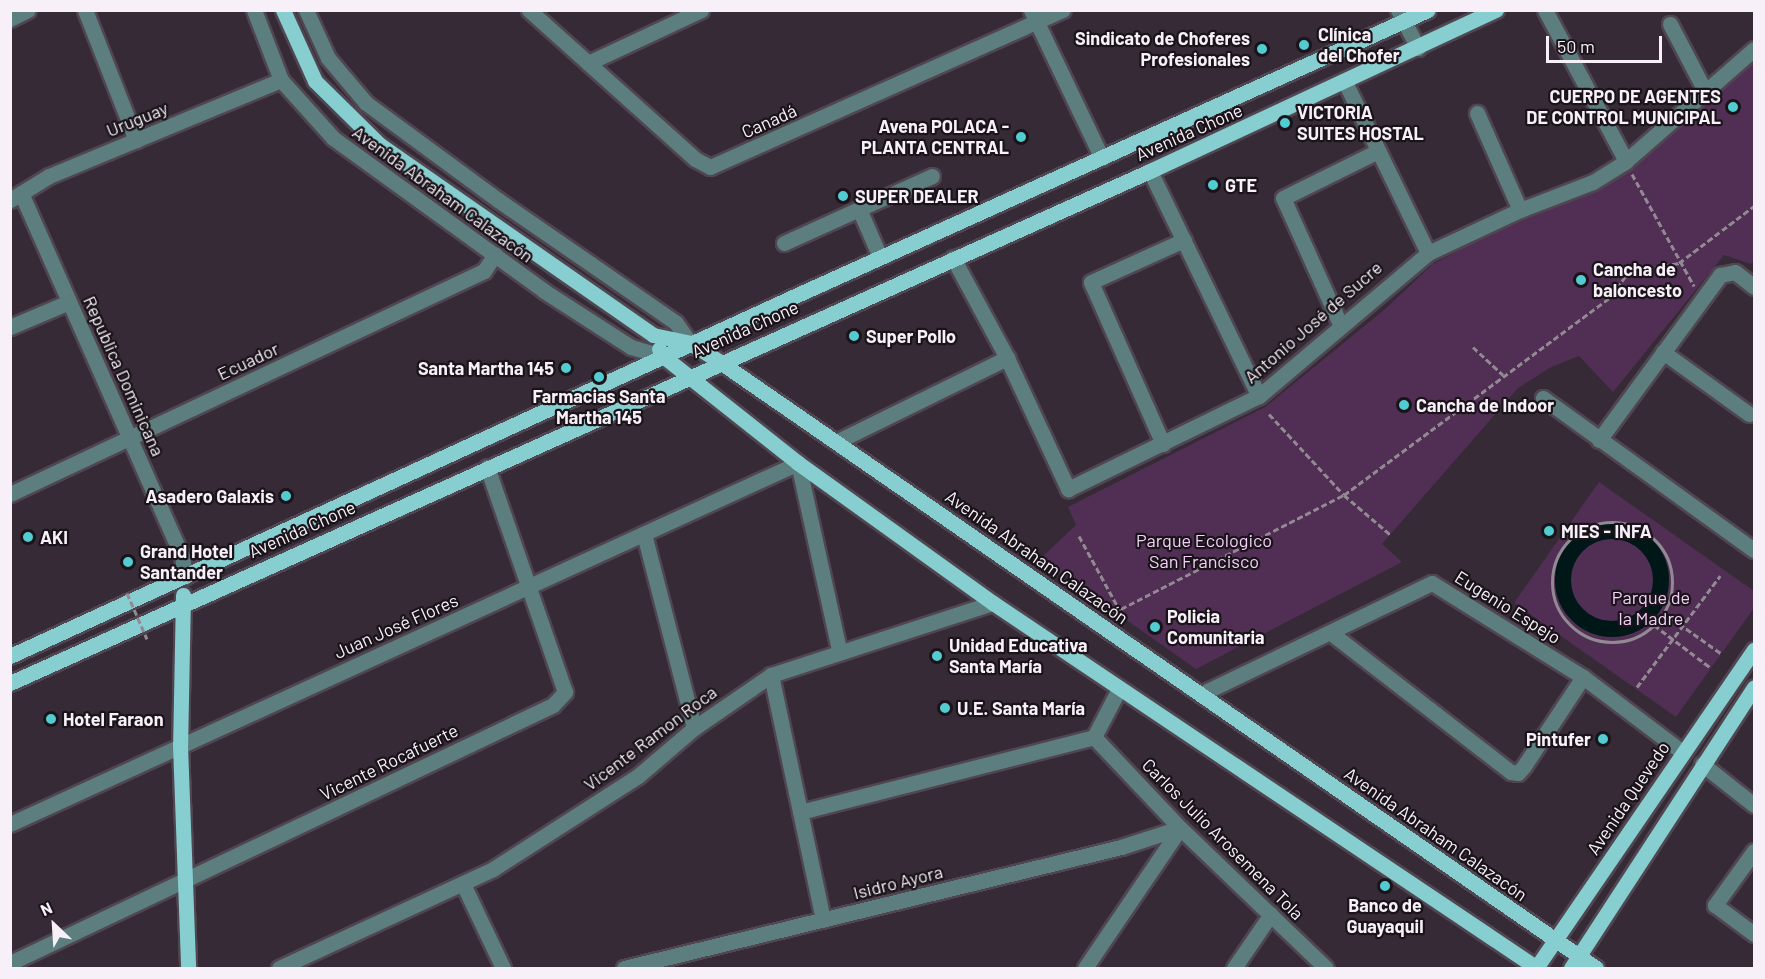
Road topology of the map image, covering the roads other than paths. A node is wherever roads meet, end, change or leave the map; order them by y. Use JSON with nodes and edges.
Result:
{"nodes":[{"id":1,"x":28,"y":10,"type":"edge"},
{"id":2,"x":85,"y":10,"type":"edge"},
{"id":3,"x":254,"y":10,"type":"edge"},
{"id":4,"x":283,"y":10,"type":"edge"},
{"id":5,"x":306,"y":10,"type":"edge"},
{"id":6,"x":530,"y":10,"type":"edge"},
{"id":7,"x":701,"y":10,"type":"edge"},
{"id":8,"x":1063,"y":10,"type":"edge"},
{"id":9,"x":1428,"y":10,"type":"edge"},
{"id":10,"x":1496,"y":10,"type":"edge"},
{"id":11,"x":1545,"y":10,"type":"edge"},
{"id":12,"x":1034,"y":16,"type":"edge"},
{"id":13,"x":1401,"y":16,"type":"edge"},
{"id":14,"x":10,"y":18,"type":"edge"},
{"id":15,"x":1670,"y":24,"type":"dead end"},
{"id":16,"x":1418,"y":48,"type":"junction"},
{"id":17,"x":1755,"y":48,"type":"edge"},
{"id":18,"x":588,"y":63,"type":"junction"},
{"id":19,"x":281,"y":80,"type":"junction"},
{"id":20,"x":1345,"y":82,"type":"junction"},
{"id":21,"x":1705,"y":91,"type":"junction"},
{"id":22,"x":1477,"y":113,"type":"dead end"},
{"id":23,"x":136,"y":140,"type":"junction"},
{"id":24,"x":1378,"y":152,"type":"junction"},
{"id":25,"x":1102,"y":158,"type":"junction"},
{"id":26,"x":1626,"y":161,"type":"junction"},
{"id":27,"x":1150,"y":171,"type":"junction"},
{"id":28,"x":932,"y":176,"type":"dead end"},
{"id":29,"x":16,"y":196,"type":"edge"},
{"id":30,"x":859,"y":209,"type":"junction"},
{"id":31,"x":1520,"y":210,"type":"junction"},
{"id":32,"x":1184,"y":240,"type":"junction"},
{"id":33,"x":784,"y":243,"type":"dead end"},
{"id":34,"x":1428,"y":253,"type":"junction"},
{"id":35,"x":495,"y":254,"type":"junction"},
{"id":36,"x":880,"y":257,"type":"junction"},
{"id":37,"x":953,"y":258,"type":"junction"},
{"id":38,"x":1755,"y":287,"type":"edge"},
{"id":39,"x":69,"y":302,"type":"junction"},
{"id":40,"x":1340,"y":324,"type":"junction"},
{"id":41,"x":10,"y":327,"type":"edge"},
{"id":42,"x":653,"y":335,"type":"junction"},
{"id":43,"x":690,"y":343,"type":"junction"},
{"id":44,"x":1663,"y":352,"type":"junction"},
{"id":45,"x":663,"y":356,"type":"junction"},
{"id":46,"x":1007,"y":358,"type":"junction"},
{"id":47,"x":720,"y":362,"type":"junction"},
{"id":48,"x":687,"y":376,"type":"junction"},
{"id":49,"x":1259,"y":396,"type":"junction"},
{"id":50,"x":1543,"y":398,"type":"dead end"},
{"id":51,"x":1749,"y":414,"type":"dead end"},
{"id":52,"x":130,"y":438,"type":"junction"},
{"id":53,"x":1599,"y":440,"type":"junction"},
{"id":54,"x":836,"y":442,"type":"junction"},
{"id":55,"x":1163,"y":444,"type":"junction"},
{"id":56,"x":798,"y":463,"type":"junction"},
{"id":57,"x":487,"y":467,"type":"junction"},
{"id":58,"x":10,"y":494,"type":"edge"},
{"id":59,"x":644,"y":534,"type":"junction"},
{"id":60,"x":1755,"y":549,"type":"edge"},
{"id":61,"x":185,"y":577,"type":"junction"},
{"id":62,"x":528,"y":587,"type":"junction"},
{"id":63,"x":993,"y":603,"type":"junction"},
{"id":64,"x":181,"y":604,"type":"junction"},
{"id":65,"x":1331,"y":633,"type":"junction"},
{"id":66,"x":839,"y":650,"type":"junction"},
{"id":67,"x":1755,"y":650,"type":"edge"},
{"id":68,"x":10,"y":656,"type":"edge"},
{"id":69,"x":771,"y":675,"type":"junction"},
{"id":70,"x":1583,"y":677,"type":"junction"},
{"id":71,"x":10,"y":683,"type":"edge"},
{"id":72,"x":1755,"y":687,"type":"edge"},
{"id":73,"x":1119,"y":689,"type":"junction"},
{"id":74,"x":1201,"y":694,"type":"junction"},
{"id":75,"x":694,"y":728,"type":"junction"},
{"id":76,"x":1094,"y":737,"type":"junction"},
{"id":77,"x":180,"y":745,"type":"junction"},
{"id":78,"x":1682,"y":752,"type":"junction"},
{"id":79,"x":1702,"y":764,"type":"junction"},
{"id":80,"x":1755,"y":805,"type":"edge"},
{"id":81,"x":800,"y":812,"type":"junction"},
{"id":82,"x":10,"y":824,"type":"edge"},
{"id":83,"x":1180,"y":828,"type":"junction"},
{"id":84,"x":1755,"y":851,"type":"edge"},
{"id":85,"x":185,"y":882,"type":"junction"},
{"id":86,"x":463,"y":884,"type":"junction"},
{"id":87,"x":1271,"y":914,"type":"junction"},
{"id":88,"x":823,"y":920,"type":"junction"},
{"id":89,"x":1755,"y":934,"type":"edge"},
{"id":90,"x":1556,"y":941,"type":"junction"},
{"id":91,"x":10,"y":963,"type":"edge"},
{"id":92,"x":1575,"y":963,"type":"edge"},
{"id":93,"x":645,"y":965,"type":"edge"},
{"id":94,"x":1537,"y":968,"type":"edge"},
{"id":95,"x":188,"y":969,"type":"edge"},
{"id":96,"x":279,"y":969,"type":"edge"},
{"id":97,"x":503,"y":969,"type":"edge"},
{"id":98,"x":624,"y":969,"type":"edge"},
{"id":99,"x":1085,"y":969,"type":"edge"},
{"id":100,"x":1234,"y":969,"type":"edge"},
{"id":101,"x":1326,"y":969,"type":"edge"},
{"id":102,"x":1596,"y":969,"type":"edge"}],
"edges":[{"from":1,"to":14,"type":"street"},
{"from":2,"to":23,"type":"street"},
{"from":3,"to":19,"type":"street","name":"Avenida Abraham Calazacón"},
{"from":4,"to":42,"type":"main road","name":"Avenida Abraham Calazacón"},
{"from":5,"to":43,"type":"street","name":"Avenida Abraham Calazacón"},
{"from":6,"to":18,"type":"street","name":"Canadá"},
{"from":7,"to":18,"type":"street"},
{"from":8,"to":12,"type":"street","name":"Canadá"},
{"from":9,"to":13,"type":"main road","name":"Avenida Chone"},
{"from":10,"to":16,"type":"main road","name":"Avenida Chone"},
{"from":11,"to":26,"type":"street"},
{"from":12,"to":18,"type":"street","name":"Canadá"},
{"from":12,"to":25,"type":"street"},
{"from":13,"to":16,"type":"street"},
{"from":13,"to":25,"type":"main road","name":"Avenida Chone"},
{"from":15,"to":21,"type":"street"},
{"from":16,"to":20,"type":"main road","name":"Avenida Chone"},
{"from":17,"to":21,"type":"street","name":"Antonio José de Sucre"},
{"from":19,"to":23,"type":"street","name":"Uruguay"},
{"from":19,"to":35,"type":"street","name":"Avenida Abraham Calazacón"},
{"from":20,"to":24,"type":"street"},
{"from":20,"to":27,"type":"main road","name":"Avenida Chone"},
{"from":21,"to":26,"type":"street","name":"Antonio José de Sucre"},
{"from":22,"to":31,"type":"street"},
{"from":23,"to":29,"type":"street","name":"Uruguay"},
{"from":24,"to":34,"type":"street"},
{"from":24,"to":40,"type":"street"},
{"from":25,"to":36,"type":"main road","name":"Avenida Chone"},
{"from":26,"to":31,"type":"street","name":"Antonio José de Sucre"},
{"from":27,"to":32,"type":"street"},
{"from":27,"to":37,"type":"main road","name":"Avenida Chone"},
{"from":28,"to":30,"type":"street"},
{"from":29,"to":39,"type":"street","name":"Republica Dominicana"},
{"from":30,"to":33,"type":"street"},
{"from":30,"to":36,"type":"street"},
{"from":31,"to":34,"type":"street","name":"Antonio José de Sucre"},
{"from":32,"to":49,"type":"street"},
{"from":32,"to":55,"type":"street"},
{"from":34,"to":40,"type":"street","name":"Antonio José de Sucre"},
{"from":35,"to":45,"type":"street","name":"Avenida Abraham Calazacón"},
{"from":35,"to":52,"type":"street","name":"Ecuador"},
{"from":36,"to":43,"type":"main road","name":"Avenida Chone"},
{"from":37,"to":46,"type":"street","name":"Antonio José de Sucre"},
{"from":37,"to":47,"type":"main road","name":"Avenida Chone"},
{"from":38,"to":44,"type":"street"},
{"from":39,"to":41,"type":"street"},
{"from":39,"to":52,"type":"street","name":"Republica Dominicana"},
{"from":40,"to":49,"type":"street","name":"Antonio José de Sucre"},
{"from":42,"to":43,"type":"main road","name":"Avenida Abraham Calazacón"},
{"from":42,"to":45,"type":"main road","name":"Avenida Abraham Calazacón"},
{"from":43,"to":45,"type":"main road","name":"Avenida Chone"},
{"from":43,"to":47,"type":"main road","name":"Avenida Abraham Calazacón"},
{"from":44,"to":51,"type":"street"},
{"from":44,"to":53,"type":"street"},
{"from":45,"to":48,"type":"main road","name":"Avenida Abraham Calazacón"},
{"from":45,"to":61,"type":"main road","name":"Avenida Chone"},
{"from":46,"to":54,"type":"street"},
{"from":46,"to":55,"type":"street","name":"Antonio José de Sucre"},
{"from":47,"to":48,"type":"main road","name":"Avenida Chone"},
{"from":47,"to":54,"type":"main road","name":"Avenida Abraham Calazacón"},
{"from":48,"to":56,"type":"main road","name":"Avenida Abraham Calazacón"},
{"from":48,"to":57,"type":"main road","name":"Avenida Chone"},
{"from":49,"to":55,"type":"street","name":"Antonio José de Sucre"},
{"from":50,"to":53,"type":"street"},
{"from":52,"to":58,"type":"street","name":"Ecuador"},
{"from":52,"to":61,"type":"street","name":"Republica Dominicana"},
{"from":53,"to":60,"type":"street"},
{"from":54,"to":74,"type":"main road","name":"Avenida Abraham Calazacón"},
{"from":56,"to":59,"type":"street","name":"Juan José Flores"},
{"from":56,"to":63,"type":"main road","name":"Avenida Abraham Calazacón"},
{"from":56,"to":66,"type":"street"},
{"from":57,"to":62,"type":"street","name":"Vicente Rocafuerte"},
{"from":57,"to":64,"type":"main road","name":"Avenida Chone"},
{"from":59,"to":62,"type":"street","name":"Juan José Flores"},
{"from":59,"to":75,"type":"street"},
{"from":61,"to":64,"type":"main road"},
{"from":61,"to":68,"type":"main road","name":"Avenida Chone"},
{"from":62,"to":77,"type":"street","name":"Juan José Flores"},
{"from":62,"to":85,"type":"street","name":"Vicente Rocafuerte"},
{"from":63,"to":66,"type":"street","name":"Vicente Ramon Roca"},
{"from":63,"to":73,"type":"main road","name":"Avenida Abraham Calazacón"},
{"from":64,"to":71,"type":"main road","name":"Avenida Chone"},
{"from":64,"to":77,"type":"main road"},
{"from":65,"to":70,"type":"street","name":"Eugenio Espejo"},
{"from":65,"to":70,"type":"street"},
{"from":65,"to":74,"type":"street","name":"Eugenio Espejo"},
{"from":66,"to":69,"type":"street","name":"Vicente Ramon Roca"},
{"from":67,"to":78,"type":"main road","name":"Avenida Quevedo"},
{"from":69,"to":75,"type":"street","name":"Vicente Ramon Roca"},
{"from":69,"to":81,"type":"street"},
{"from":70,"to":78,"type":"street","name":"Eugenio Espejo"},
{"from":72,"to":79,"type":"main road"},
{"from":73,"to":76,"type":"street"},
{"from":73,"to":94,"type":"main road","name":"Avenida Abraham Calazacón"},
{"from":74,"to":90,"type":"main road","name":"Avenida Abraham Calazacón"},
{"from":75,"to":86,"type":"street","name":"Vicente Ramon Roca"},
{"from":76,"to":81,"type":"street"},
{"from":76,"to":83,"type":"street","name":"Carlos Julio Arosemena Tola"},
{"from":77,"to":82,"type":"street","name":"Juan José Flores"},
{"from":77,"to":85,"type":"main road"},
{"from":78,"to":90,"type":"main road","name":"Avenida Quevedo"},
{"from":79,"to":80,"type":"street"},
{"from":79,"to":92,"type":"main road"},
{"from":81,"to":88,"type":"street"},
{"from":83,"to":87,"type":"street","name":"Carlos Julio Arosemena Tola"},
{"from":83,"to":88,"type":"street","name":"Isidro Ayora"},
{"from":83,"to":99,"type":"street"},
{"from":84,"to":89,"type":"street"},
{"from":85,"to":91,"type":"street","name":"Vicente Rocafuerte"},
{"from":85,"to":95,"type":"main road"},
{"from":86,"to":96,"type":"street","name":"Vicente Ramon Roca"},
{"from":86,"to":97,"type":"street"},
{"from":87,"to":100,"type":"street"},
{"from":87,"to":101,"type":"street","name":"Carlos Julio Arosemena Tola"},
{"from":88,"to":93,"type":"street","name":"Isidro Ayora"},
{"from":90,"to":92,"type":"main road","name":"Avenida Abraham Calazacón"},
{"from":90,"to":94,"type":"main road","name":"Avenida Quevedo"},
{"from":92,"to":102,"type":"main road","name":"Avenida Abraham Calazacón"},
{"from":93,"to":98,"type":"street","name":"Isidro Ayora"}]}
